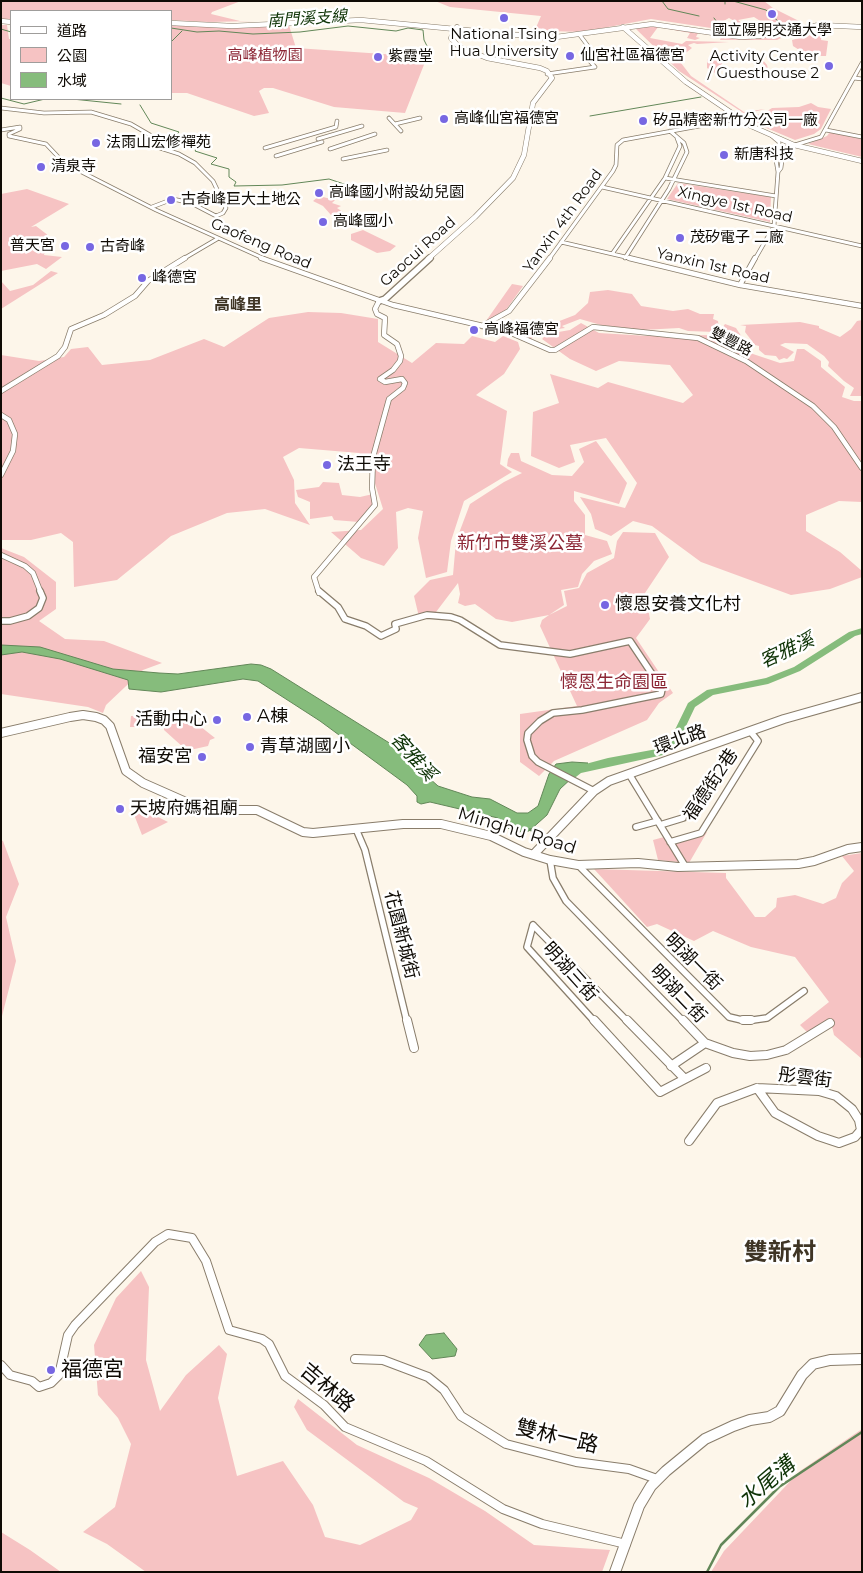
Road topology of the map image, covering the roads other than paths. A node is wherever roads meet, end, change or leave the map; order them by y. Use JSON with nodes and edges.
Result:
{"nodes":[{"id":1,"x":172,"y":22,"type":"edge"},
{"id":2,"x":862,"y":26,"type":"edge"},
{"id":3,"x":626,"y":27,"type":"junction"},
{"id":4,"x":455,"y":28,"type":"junction"},
{"id":5,"x":580,"y":34,"type":"junction"},
{"id":6,"x":862,"y":62,"type":"edge"},
{"id":7,"x":548,"y":74,"type":"junction"},
{"id":8,"x":854,"y":78,"type":"junction"},
{"id":9,"x":862,"y":79,"type":"edge"},
{"id":10,"x":1,"y":108,"type":"edge"},
{"id":11,"x":389,"y":118,"type":"dead end"},
{"id":12,"x":420,"y":118,"type":"dead end"},
{"id":13,"x":741,"y":118,"type":"junction"},
{"id":14,"x":336,"y":122,"type":"dead end"},
{"id":15,"x":395,"y":124,"type":"junction"},
{"id":16,"x":362,"y":126,"type":"dead end"},
{"id":17,"x":1,"y":130,"type":"edge"},
{"id":18,"x":670,"y":130,"type":"junction"},
{"id":19,"x":826,"y":130,"type":"junction"},
{"id":20,"x":401,"y":131,"type":"dead end"},
{"id":21,"x":312,"y":134,"type":"junction"},
{"id":22,"x":375,"y":134,"type":"dead end"},
{"id":23,"x":676,"y":136,"type":"junction"},
{"id":24,"x":772,"y":136,"type":"junction"},
{"id":25,"x":862,"y":137,"type":"edge"},
{"id":26,"x":320,"y":140,"type":"junction"},
{"id":27,"x":796,"y":144,"type":"junction"},
{"id":28,"x":265,"y":148,"type":"dead end"},
{"id":29,"x":330,"y":148,"type":"junction"},
{"id":30,"x":357,"y":149,"type":"dead end"},
{"id":31,"x":387,"y":150,"type":"dead end"},
{"id":32,"x":335,"y":152,"type":"dead end"},
{"id":33,"x":276,"y":156,"type":"dead end"},
{"id":34,"x":363,"y":156,"type":"junction"},
{"id":35,"x":779,"y":156,"type":"junction"},
{"id":36,"x":343,"y":159,"type":"dead end"},
{"id":37,"x":862,"y":160,"type":"edge"},
{"id":38,"x":665,"y":178,"type":"junction"},
{"id":39,"x":675,"y":179,"type":"junction"},
{"id":40,"x":602,"y":187,"type":"junction"},
{"id":41,"x":776,"y":196,"type":"junction"},
{"id":42,"x":652,"y":198,"type":"junction"},
{"id":43,"x":662,"y":200,"type":"junction"},
{"id":44,"x":152,"y":207,"type":"junction"},
{"id":45,"x":633,"y":225,"type":"junction"},
{"id":46,"x":774,"y":226,"type":"junction"},
{"id":47,"x":645,"y":228,"type":"junction"},
{"id":48,"x":217,"y":239,"type":"junction"},
{"id":49,"x":561,"y":242,"type":"junction"},
{"id":50,"x":862,"y":246,"type":"edge"},
{"id":51,"x":612,"y":254,"type":"junction"},
{"id":52,"x":625,"y":258,"type":"junction"},
{"id":53,"x":740,"y":285,"type":"junction"},
{"id":54,"x":379,"y":301,"type":"junction"},
{"id":55,"x":862,"y":306,"type":"edge"},
{"id":56,"x":482,"y":326,"type":"junction"},
{"id":57,"x":555,"y":350,"type":"joint"},
{"id":58,"x":1,"y":391,"type":"edge"},
{"id":59,"x":1,"y":416,"type":"edge"},
{"id":60,"x":862,"y":468,"type":"edge"},
{"id":61,"x":1,"y":475,"type":"edge"},
{"id":62,"x":1,"y":555,"type":"edge"},
{"id":63,"x":1,"y":621,"type":"edge"},
{"id":64,"x":862,"y":697,"type":"edge"},
{"id":65,"x":750,"y":731,"type":"junction"},
{"id":66,"x":1,"y":733,"type":"edge"},
{"id":67,"x":629,"y":774,"type":"junction"},
{"id":68,"x":594,"y":791,"type":"junction"},
{"id":69,"x":683,"y":818,"type":"dead end"},
{"id":70,"x":659,"y":823,"type":"junction"},
{"id":71,"x":636,"y":827,"type":"dead end"},
{"id":72,"x":356,"y":829,"type":"junction"},
{"id":73,"x":670,"y":842,"type":"junction"},
{"id":74,"x":862,"y":848,"type":"edge"},
{"id":75,"x":534,"y":854,"type":"junction"},
{"id":76,"x":550,"y":860,"type":"junction"},
{"id":77,"x":578,"y":865,"type":"junction"},
{"id":78,"x":685,"y":866,"type":"junction"},
{"id":79,"x":804,"y":991,"type":"dead end"},
{"id":80,"x":830,"y":1023,"type":"dead end"},
{"id":81,"x":705,"y":1043,"type":"junction"},
{"id":82,"x":414,"y":1048,"type":"dead end"},
{"id":83,"x":671,"y":1066,"type":"junction"},
{"id":84,"x":706,"y":1068,"type":"dead end"},
{"id":85,"x":684,"y":1078,"type":"junction"},
{"id":86,"x":757,"y":1088,"type":"junction"},
{"id":87,"x":861,"y":1130,"type":"edge"},
{"id":88,"x":689,"y":1141,"type":"dead end"},
{"id":89,"x":862,"y":1359,"type":"edge"},
{"id":90,"x":355,"y":1360,"type":"dead end"},
{"id":91,"x":1,"y":1365,"type":"edge"},
{"id":92,"x":657,"y":1479,"type":"junction"},
{"id":93,"x":626,"y":1544,"type":"junction"},
{"id":94,"x":615,"y":1572,"type":"edge"}],
"edges":[{"from":1,"to":4,"type":"street"},
{"from":2,"to":3,"type":"street"},
{"from":2,"to":3,"type":"street"},
{"from":3,"to":5,"type":"street"},
{"from":3,"to":13,"type":"street"},
{"from":4,"to":5,"type":"street"},
{"from":4,"to":7,"type":"street"},
{"from":5,"to":7,"type":"street"},
{"from":6,"to":8,"type":"street"},
{"from":7,"to":54,"type":"street","name":"Gaocui Road"},
{"from":8,"to":9,"type":"street"},
{"from":8,"to":19,"type":"street"},
{"from":10,"to":44,"type":"street"},
{"from":11,"to":15,"type":"street"},
{"from":12,"to":15,"type":"street"},
{"from":13,"to":18,"type":"street","name":"Yanxin 4th Road"},
{"from":13,"to":24,"type":"street"},
{"from":13,"to":27,"type":"street"},
{"from":14,"to":21,"type":"street"},
{"from":15,"to":20,"type":"street"},
{"from":16,"to":26,"type":"street"},
{"from":17,"to":44,"type":"street","name":"Gaofeng Road"},
{"from":18,"to":23,"type":"street"},
{"from":18,"to":40,"type":"street","name":"Yanxin 4th Road"},
{"from":19,"to":25,"type":"street"},
{"from":19,"to":27,"type":"street"},
{"from":21,"to":26,"type":"street"},
{"from":21,"to":28,"type":"street"},
{"from":22,"to":29,"type":"street"},
{"from":23,"to":38,"type":"street"},
{"from":23,"to":39,"type":"street"},
{"from":24,"to":27,"type":"street"},
{"from":24,"to":35,"type":"street"},
{"from":26,"to":29,"type":"street"},
{"from":26,"to":33,"type":"street"},
{"from":27,"to":35,"type":"street"},
{"from":27,"to":37,"type":"street"},
{"from":29,"to":32,"type":"street"},
{"from":30,"to":34,"type":"street"},
{"from":31,"to":34,"type":"street"},
{"from":34,"to":36,"type":"street"},
{"from":35,"to":41,"type":"street"},
{"from":38,"to":39,"type":"street"},
{"from":38,"to":42,"type":"street"},
{"from":39,"to":41,"type":"street"},
{"from":39,"to":43,"type":"street"},
{"from":40,"to":42,"type":"street","name":"Xingye 1st Road"},
{"from":40,"to":49,"type":"street","name":"Yanxin 4th Road"},
{"from":41,"to":46,"type":"street"},
{"from":42,"to":43,"type":"street","name":"Xingye 1st Road"},
{"from":42,"to":45,"type":"street"},
{"from":43,"to":46,"type":"street","name":"Xingye 1st Road"},
{"from":43,"to":47,"type":"street"},
{"from":44,"to":48,"type":"street","name":"Gaofeng Road"},
{"from":45,"to":47,"type":"street"},
{"from":45,"to":51,"type":"street"},
{"from":46,"to":50,"type":"street","name":"Xingye 1st Road"},
{"from":46,"to":53,"type":"street"},
{"from":47,"to":52,"type":"street"},
{"from":48,"to":54,"type":"street","name":"Gaofeng Road"},
{"from":48,"to":58,"type":"street"},
{"from":49,"to":51,"type":"street","name":"Yanxin 1st Road"},
{"from":49,"to":56,"type":"street","name":"Yanxin 4th Road"},
{"from":51,"to":52,"type":"street","name":"Yanxin 1st Road"},
{"from":52,"to":53,"type":"street","name":"Yanxin 1st Road"},
{"from":53,"to":55,"type":"street","name":"Yanxin 1st Road"},
{"from":54,"to":56,"type":"street","name":"Gaofeng Road"},
{"from":54,"to":68,"type":"street"},
{"from":56,"to":57,"type":"street","name":"Gaofeng Road"},
{"from":57,"to":60,"type":"street","name":"雙豐路"},
{"from":59,"to":61,"type":"street"},
{"from":62,"to":63,"type":"street"},
{"from":64,"to":65,"type":"street","name":"環北路"},
{"from":65,"to":67,"type":"street","name":"環北路"},
{"from":65,"to":73,"type":"street","name":"福德街2巷"},
{"from":66,"to":72,"type":"street","name":"Minghu Road"},
{"from":67,"to":68,"type":"street","name":"環北路"},
{"from":67,"to":70,"type":"street"},
{"from":68,"to":75,"type":"street","name":"環北路"},
{"from":69,"to":70,"type":"street"},
{"from":70,"to":71,"type":"street"},
{"from":70,"to":73,"type":"street"},
{"from":72,"to":75,"type":"street","name":"Minghu Road"},
{"from":72,"to":82,"type":"street","name":"花園新城街"},
{"from":73,"to":78,"type":"street"},
{"from":74,"to":78,"type":"street","name":"Minghu Road"},
{"from":75,"to":76,"type":"street","name":"Minghu Road"},
{"from":76,"to":77,"type":"street","name":"Minghu Road"},
{"from":76,"to":81,"type":"street","name":"明湖二街"},
{"from":77,"to":78,"type":"street","name":"Minghu Road"},
{"from":77,"to":79,"type":"street","name":"明湖一街"},
{"from":80,"to":81,"type":"street","name":"明湖二街"},
{"from":81,"to":83,"type":"street"},
{"from":83,"to":85,"type":"street","name":"明湖三街"},
{"from":83,"to":85,"type":"street","name":"明湖三街"},
{"from":84,"to":85,"type":"street","name":"明湖三街"},
{"from":86,"to":87,"type":"street","name":"彤雲街"},
{"from":86,"to":87,"type":"street","name":"彤雲街"},
{"from":86,"to":88,"type":"street","name":"彤雲街"},
{"from":89,"to":92,"type":"street"},
{"from":90,"to":92,"type":"street","name":"雙林一路"},
{"from":91,"to":93,"type":"street","name":"吉林路"},
{"from":92,"to":93,"type":"street"},
{"from":93,"to":94,"type":"street"}]}
